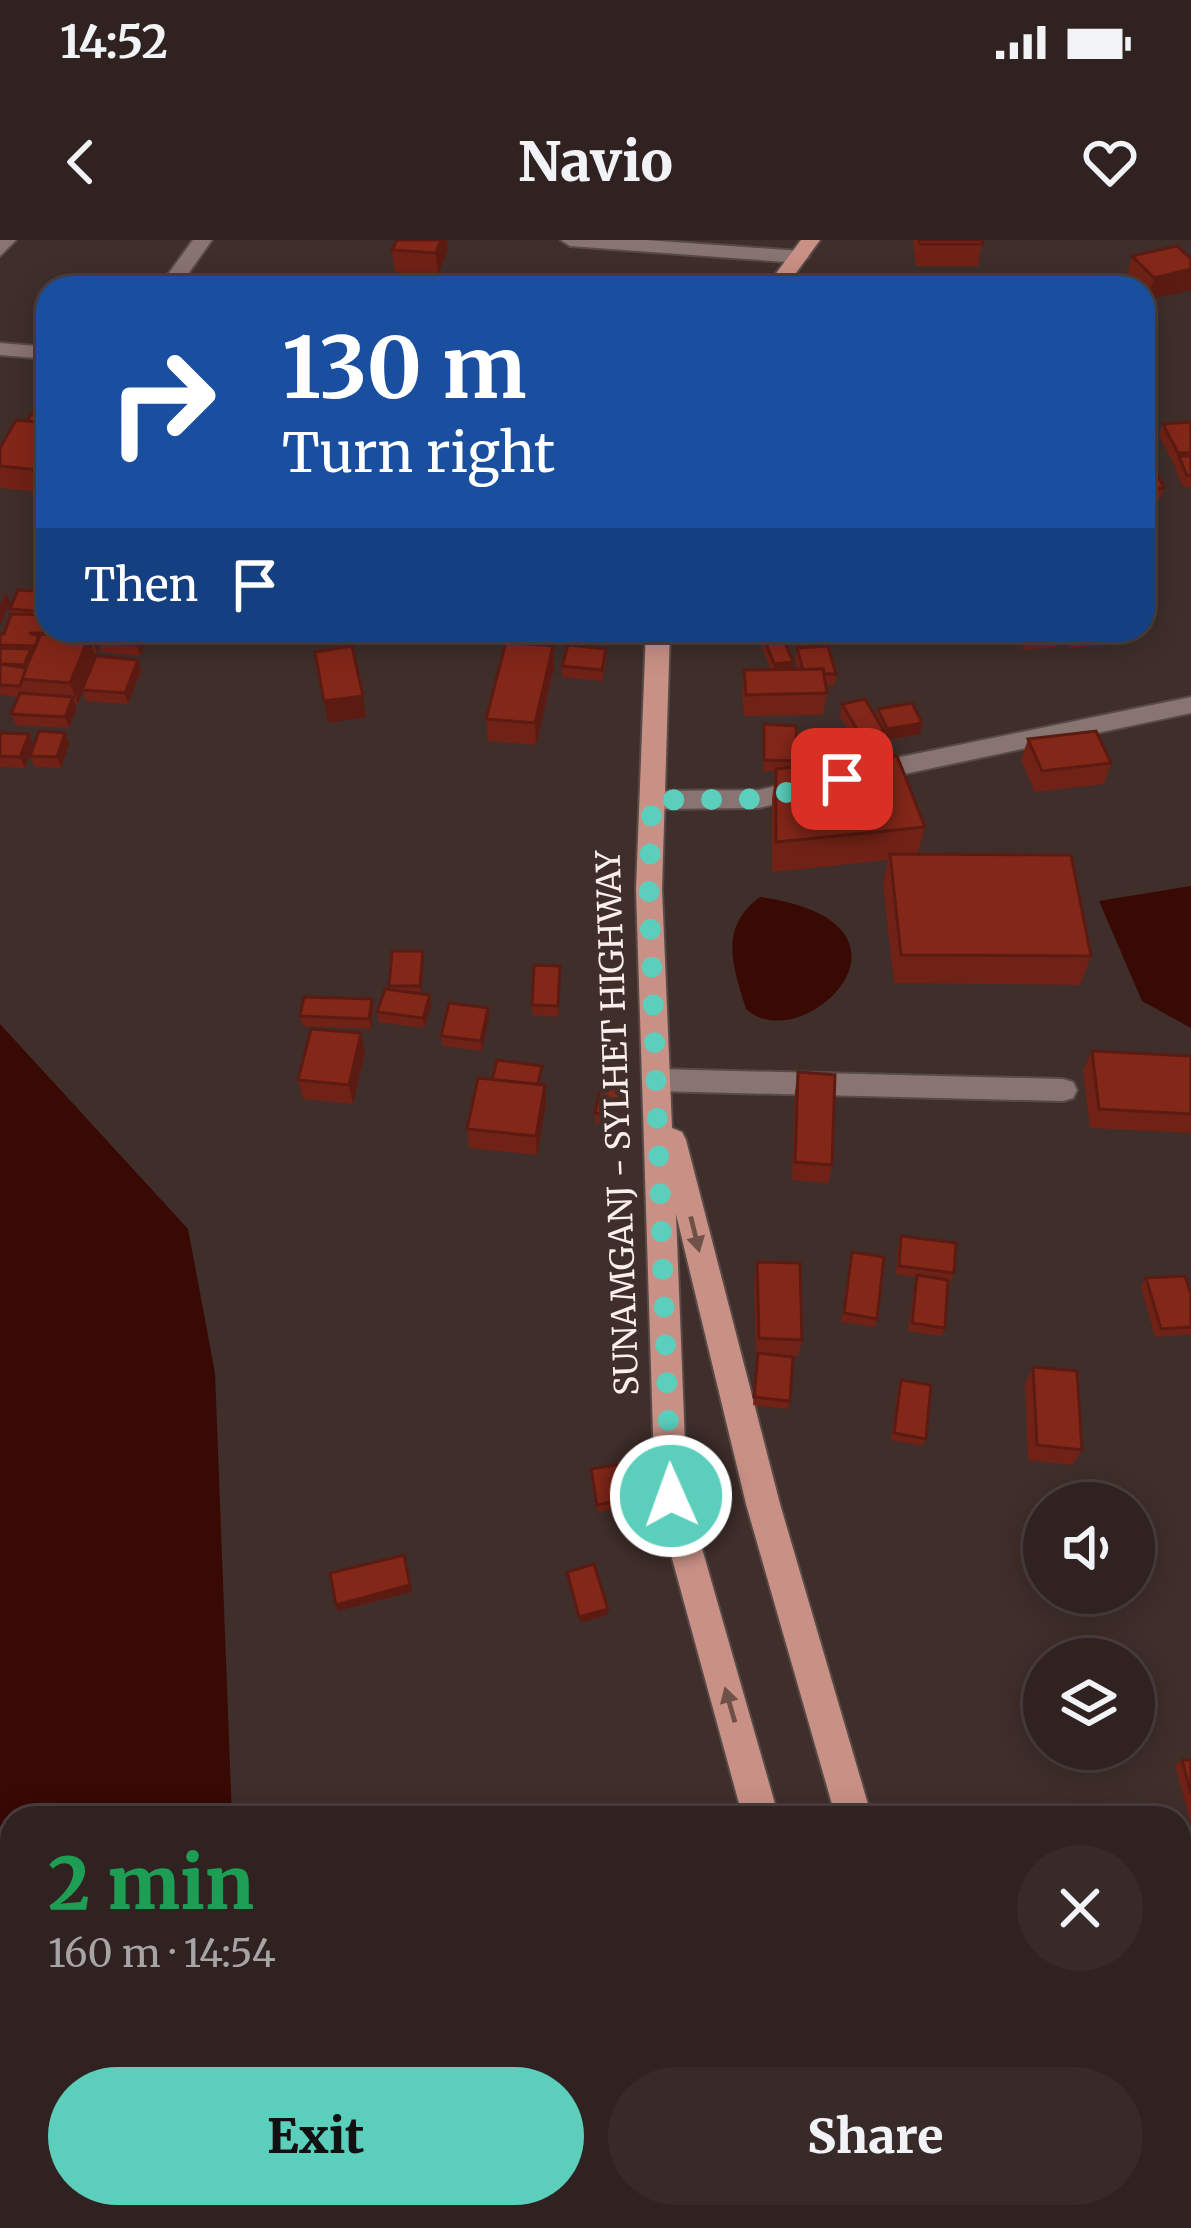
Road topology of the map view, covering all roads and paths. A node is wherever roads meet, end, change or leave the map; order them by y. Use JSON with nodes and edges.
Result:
{"nodes":[{"id":1,"x":7,"y":240,"type":"edge"},
{"id":2,"x":203,"y":240,"type":"edge"},
{"id":3,"x":570,"y":240,"type":"edge"},
{"id":4,"x":806,"y":249,"type":"edge"},
{"id":5,"x":0,"y":250,"type":"edge"},
{"id":6,"x":177,"y":276,"type":"edge"},
{"id":7,"x":785,"y":276,"type":"edge"},
{"id":8,"x":0,"y":349,"type":"edge"},
{"id":9,"x":36,"y":352,"type":"edge"},
{"id":10,"x":658,"y":642,"type":"edge"},
{"id":11,"x":1191,"y":704,"type":"edge"},
{"id":12,"x":652,"y":800,"type":"junction"},
{"id":13,"x":657,"y":1080,"type":"junction"},
{"id":14,"x":1063,"y":1090,"type":"dead end"},
{"id":15,"x":758,"y":1806,"type":"edge"},
{"id":16,"x":851,"y":1806,"type":"edge"}],
"edges":[{"from":1,"to":5,"type":"street"},
{"from":2,"to":6,"type":"street"},
{"from":3,"to":4,"type":"street"},
{"from":4,"to":7,"type":"main road"},
{"from":8,"to":9,"type":"street"},
{"from":10,"to":12,"type":"main road","name":"SUNAMGANJ - SYLHET HIGHWAY"},
{"from":11,"to":12,"type":"street"},
{"from":12,"to":13,"type":"main road","name":"SUNAMGANJ - SYLHET HIGHWAY"},
{"from":13,"to":14,"type":"street"},
{"from":15,"to":13,"type":"main road","name":"SUNAMGANJ - SYLHET HIGHWAY","one_way":true},
{"from":13,"to":16,"type":"main road","one_way":true}]}
